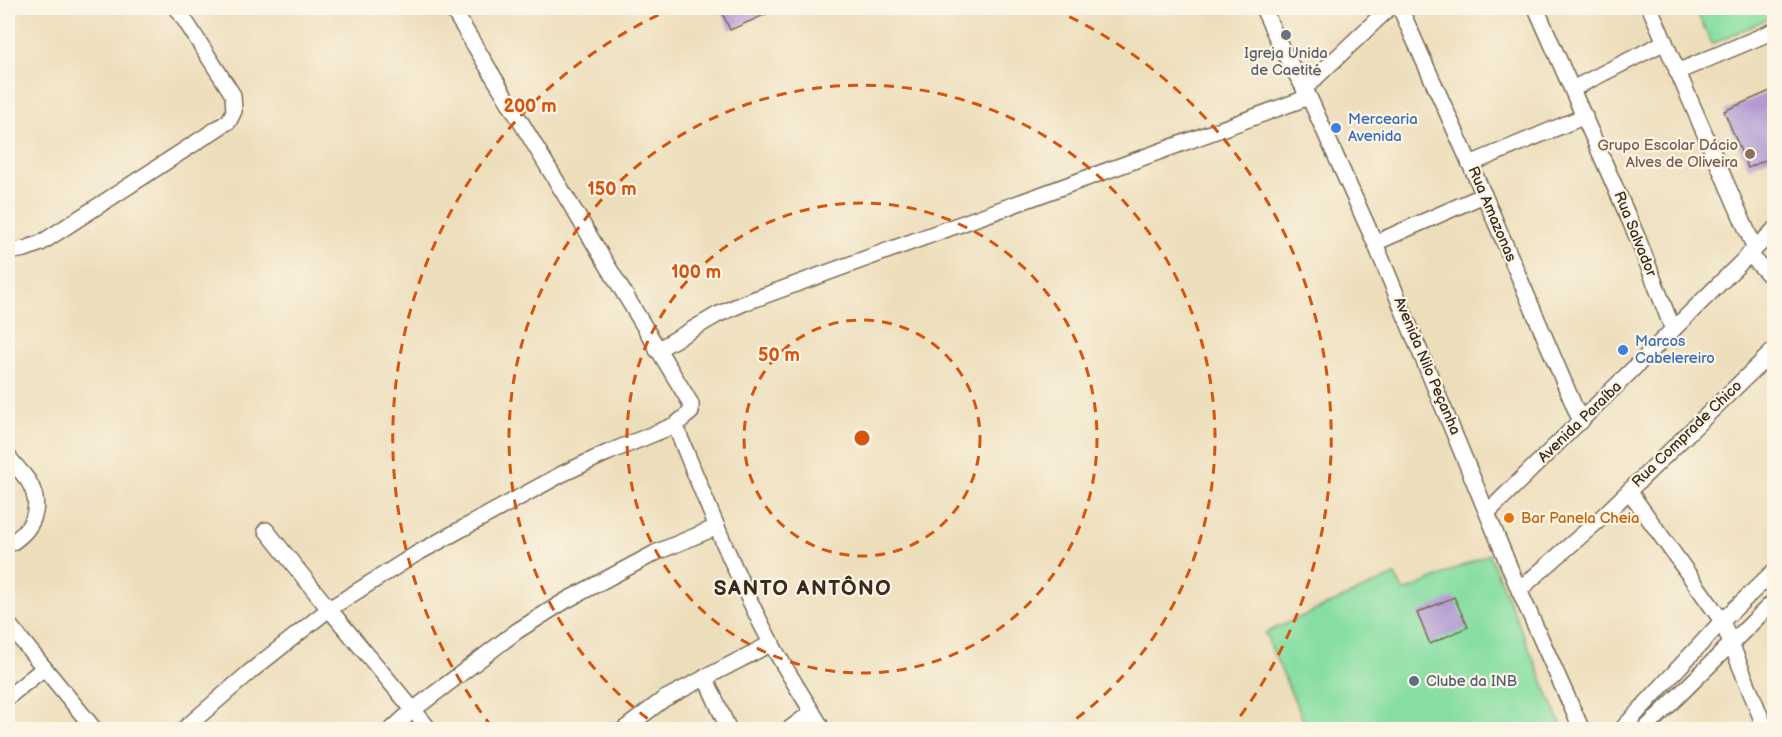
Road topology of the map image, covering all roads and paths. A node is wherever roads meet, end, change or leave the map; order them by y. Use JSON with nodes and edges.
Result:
{"nodes":[{"id":1,"x":177,"y":8,"type":"edge"},
{"id":2,"x":452,"y":8,"type":"edge"},
{"id":3,"x":1263,"y":8,"type":"edge"},
{"id":4,"x":1389,"y":8,"type":"edge"},
{"id":5,"x":1400,"y":8,"type":"edge"},
{"id":6,"x":1536,"y":8,"type":"edge"},
{"id":7,"x":1650,"y":8,"type":"edge"},
{"id":8,"x":1774,"y":31,"type":"edge"},
{"id":9,"x":1665,"y":42,"type":"junction"},
{"id":10,"x":1677,"y":72,"type":"junction"},
{"id":11,"x":1572,"y":89,"type":"junction"},
{"id":12,"x":1307,"y":93,"type":"junction"},
{"id":13,"x":1585,"y":116,"type":"junction"},
{"id":14,"x":1470,"y":164,"type":"junction"},
{"id":15,"x":1484,"y":195,"type":"junction"},
{"id":16,"x":1774,"y":230,"type":"edge"},
{"id":17,"x":1375,"y":243,"type":"junction"},
{"id":18,"x":8,"y":252,"type":"edge"},
{"id":19,"x":1752,"y":252,"type":"junction"},
{"id":20,"x":1774,"y":280,"type":"edge"},
{"id":21,"x":1673,"y":330,"type":"junction"},
{"id":22,"x":657,"y":350,"type":"junction"},
{"id":23,"x":1774,"y":350,"type":"edge"},
{"id":24,"x":1581,"y":422,"type":"junction"},
{"id":25,"x":675,"y":425,"type":"junction"},
{"id":26,"x":8,"y":456,"type":"edge"},
{"id":27,"x":1629,"y":491,"type":"junction"},
{"id":28,"x":1488,"y":512,"type":"junction"},
{"id":29,"x":717,"y":527,"type":"junction"},
{"id":30,"x":266,"y":530,"type":"dead end"},
{"id":31,"x":8,"y":545,"type":"edge"},
{"id":32,"x":1774,"y":572,"type":"edge"},
{"id":33,"x":1520,"y":590,"type":"junction"},
{"id":34,"x":1774,"y":601,"type":"edge"},
{"id":35,"x":329,"y":609,"type":"junction"},
{"id":36,"x":1722,"y":621,"type":"junction"},
{"id":37,"x":10,"y":626,"type":"dead end"},
{"id":38,"x":772,"y":643,"type":"junction"},
{"id":39,"x":1731,"y":643,"type":"junction"},
{"id":40,"x":44,"y":668,"type":"junction"},
{"id":41,"x":705,"y":677,"type":"junction"},
{"id":42,"x":8,"y":697,"type":"edge"},
{"id":43,"x":413,"y":710,"type":"junction"},
{"id":44,"x":812,"y":712,"type":"junction"},
{"id":45,"x":95,"y":729,"type":"edge"},
{"id":46,"x":183,"y":729,"type":"edge"},
{"id":47,"x":391,"y":729,"type":"edge"},
{"id":48,"x":430,"y":729,"type":"edge"},
{"id":49,"x":623,"y":729,"type":"edge"},
{"id":50,"x":729,"y":729,"type":"edge"},
{"id":51,"x":788,"y":729,"type":"edge"},
{"id":52,"x":823,"y":729,"type":"edge"},
{"id":53,"x":1582,"y":729,"type":"edge"},
{"id":54,"x":1621,"y":729,"type":"edge"},
{"id":55,"x":1644,"y":729,"type":"edge"},
{"id":56,"x":1766,"y":729,"type":"edge"}],
"edges":[{"from":1,"to":18,"type":"street"},
{"from":2,"to":22,"type":"street"},
{"from":3,"to":12,"type":"street","name":"Avenida Nilo Peçanha"},
{"from":4,"to":12,"type":"street"},
{"from":5,"to":14,"type":"street","name":"Rua Amazonas"},
{"from":6,"to":11,"type":"street","name":"Rua Salvador"},
{"from":7,"to":9,"type":"street"},
{"from":8,"to":10,"type":"street"},
{"from":9,"to":10,"type":"street"},
{"from":9,"to":11,"type":"street"},
{"from":10,"to":19,"type":"street"},
{"from":11,"to":13,"type":"street","name":"Rua Salvador"},
{"from":12,"to":17,"type":"street","name":"Avenida Nilo Peçanha"},
{"from":12,"to":22,"type":"street"},
{"from":13,"to":14,"type":"street"},
{"from":13,"to":21,"type":"street","name":"Rua Salvador"},
{"from":14,"to":15,"type":"street","name":"Rua Amazonas"},
{"from":15,"to":17,"type":"street"},
{"from":15,"to":24,"type":"street","name":"Rua Amazonas"},
{"from":16,"to":19,"type":"street","name":"Avenida Paraíba"},
{"from":17,"to":28,"type":"street","name":"Avenida Nilo Peçanha"},
{"from":19,"to":20,"type":"street"},
{"from":19,"to":21,"type":"street","name":"Avenida Paraíba"},
{"from":21,"to":24,"type":"street","name":"Avenida Paraíba"},
{"from":22,"to":25,"type":"street"},
{"from":23,"to":27,"type":"street","name":"Rua Comprade Chico"},
{"from":24,"to":28,"type":"street","name":"Avenida Paraíba"},
{"from":25,"to":29,"type":"street"},
{"from":25,"to":35,"type":"street"},
{"from":26,"to":31,"type":"street"},
{"from":27,"to":33,"type":"street","name":"Rua Comprade Chico"},
{"from":27,"to":36,"type":"street"},
{"from":28,"to":33,"type":"street","name":"Avenida Nilo Peçanha"},
{"from":29,"to":38,"type":"street"},
{"from":29,"to":43,"type":"street"},
{"from":30,"to":35,"type":"street"},
{"from":32,"to":36,"type":"street"},
{"from":33,"to":53,"type":"street","name":"Avenida Nilo Peçanha"},
{"from":34,"to":39,"type":"street"},
{"from":35,"to":43,"type":"street"},
{"from":35,"to":46,"type":"street"},
{"from":36,"to":39,"type":"street"},
{"from":36,"to":54,"type":"street"},
{"from":37,"to":40,"type":"street"},
{"from":38,"to":41,"type":"street"},
{"from":38,"to":44,"type":"street"},
{"from":39,"to":55,"type":"street"},
{"from":39,"to":56,"type":"street"},
{"from":40,"to":42,"type":"street"},
{"from":40,"to":45,"type":"street"},
{"from":41,"to":49,"type":"street"},
{"from":41,"to":50,"type":"street"},
{"from":43,"to":47,"type":"street"},
{"from":43,"to":48,"type":"street"},
{"from":44,"to":51,"type":"street"},
{"from":44,"to":52,"type":"street"}]}
